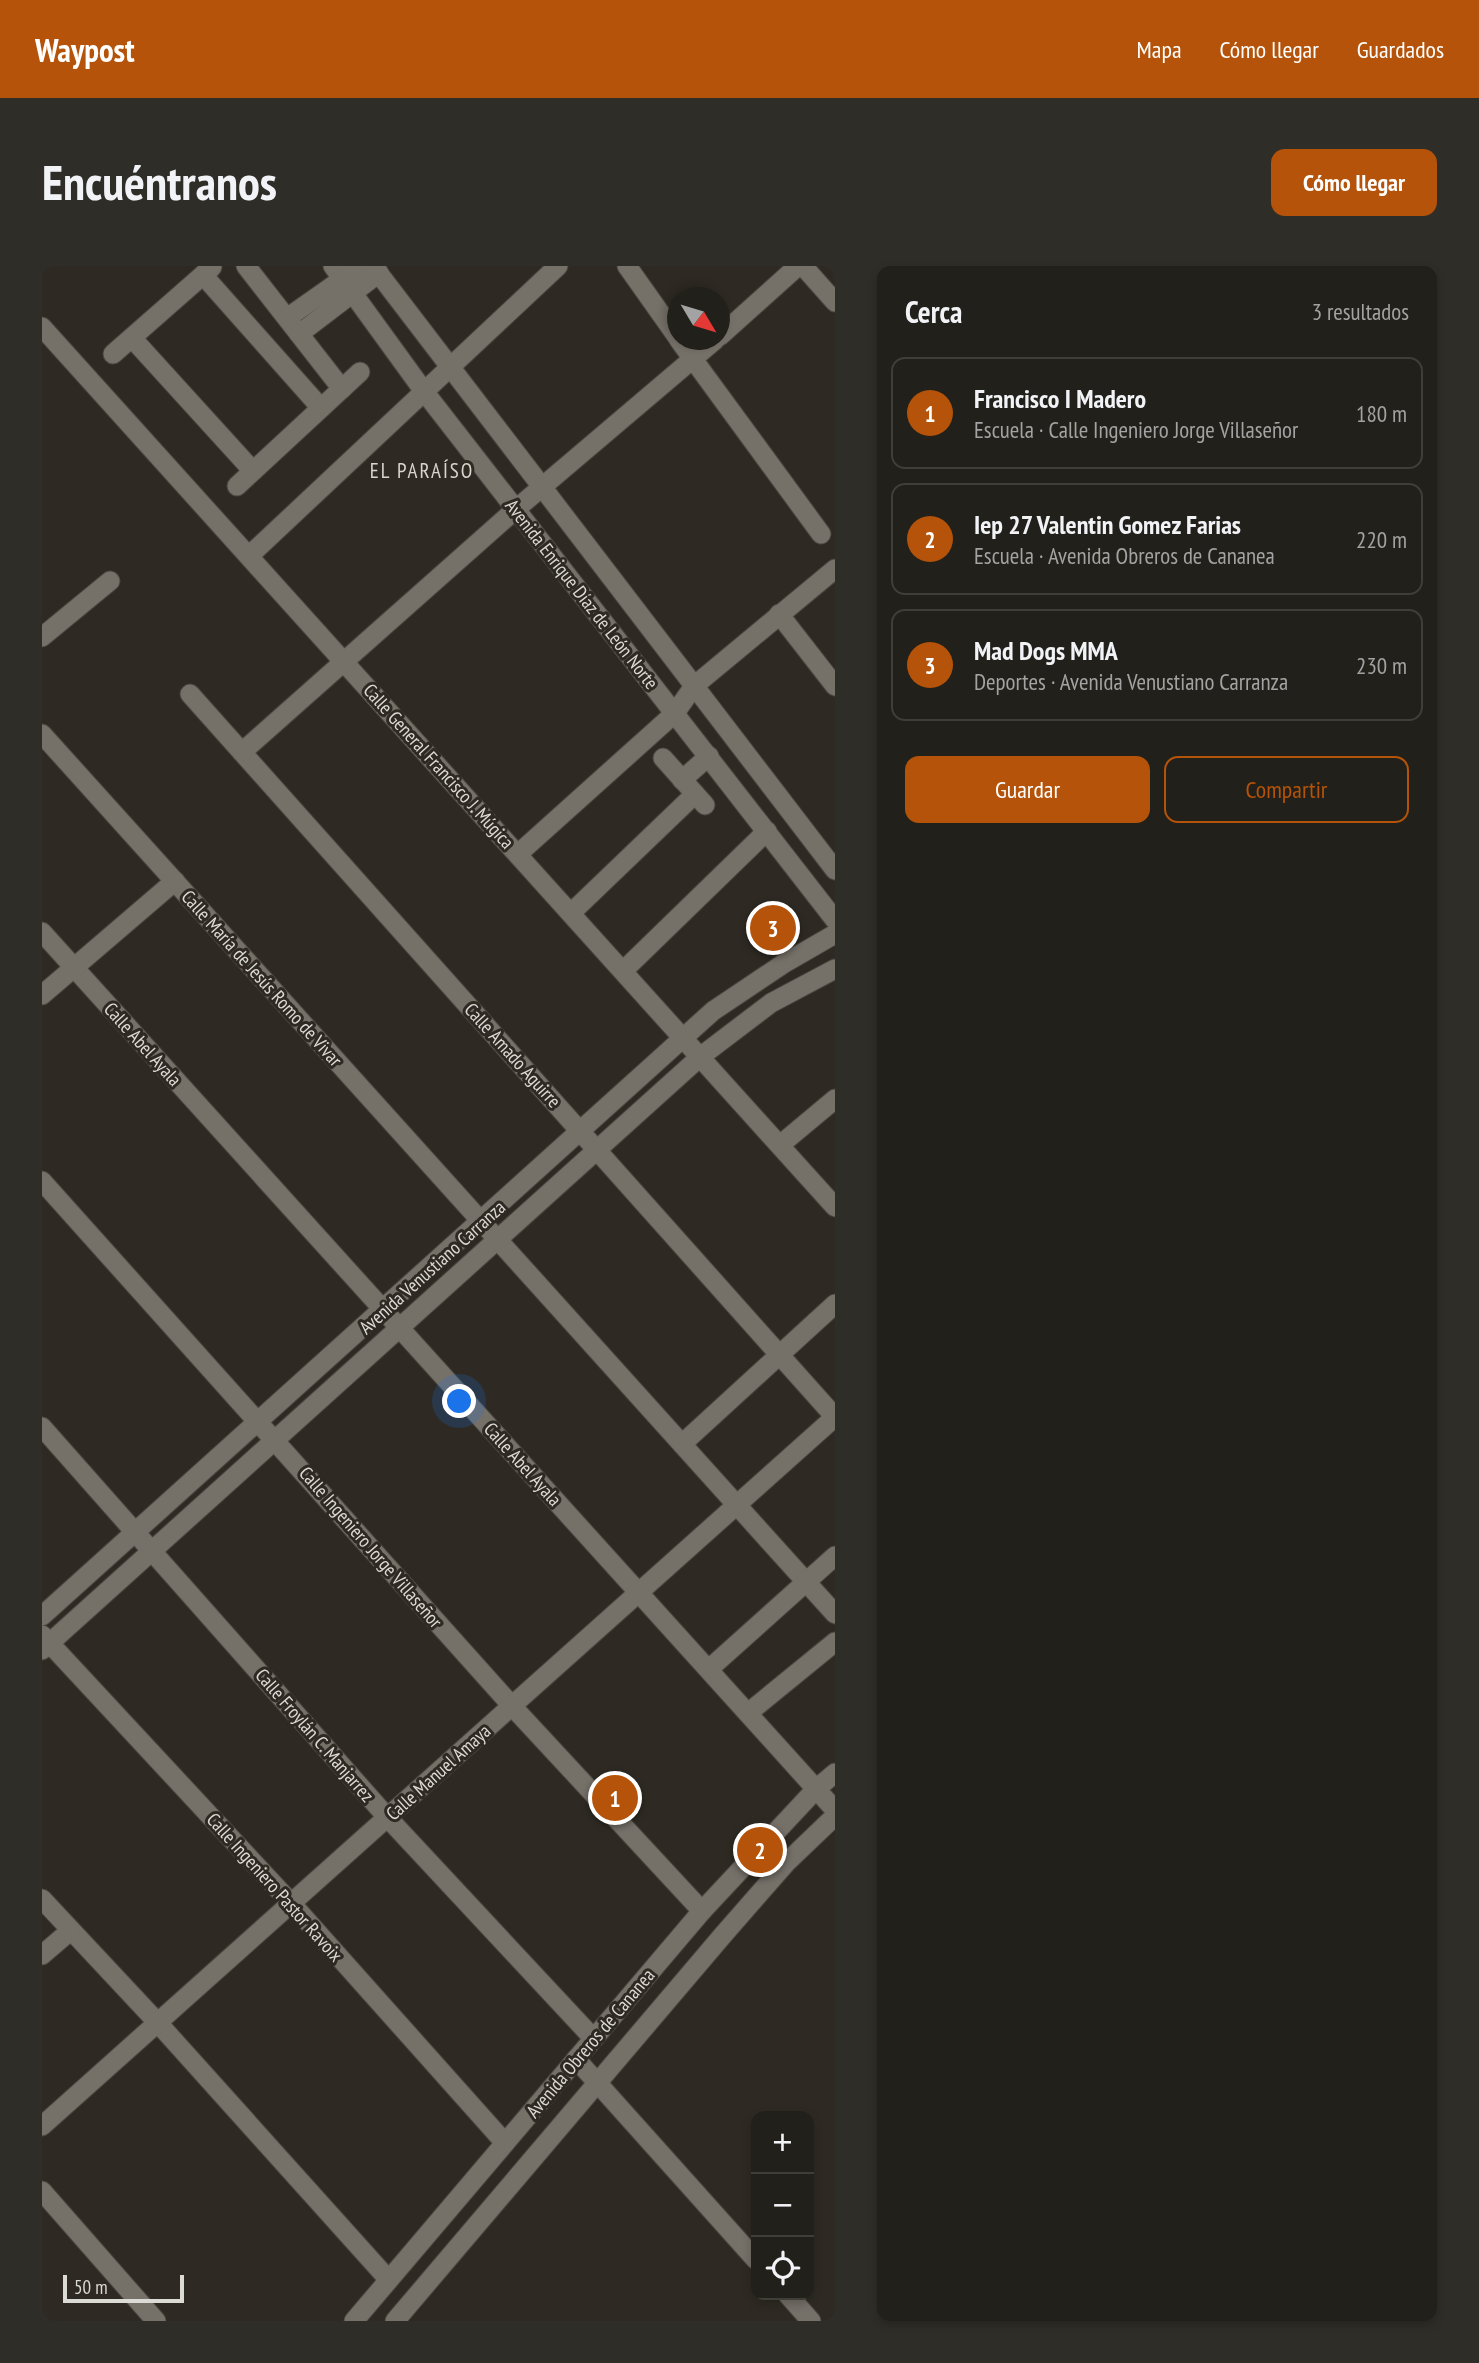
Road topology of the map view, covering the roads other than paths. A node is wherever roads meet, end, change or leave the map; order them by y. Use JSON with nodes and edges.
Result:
{"nodes":[{"id":1,"x":246,"y":266,"type":"edge"},
{"id":2,"x":627,"y":266,"type":"edge"},
{"id":3,"x":800,"y":266,"type":"edge"},
{"id":4,"x":371,"y":268,"type":"edge"},
{"id":5,"x":553,"y":268,"type":"edge"},
{"id":6,"x":208,"y":270,"type":"edge"},
{"id":7,"x":343,"y":279,"type":"edge"},
{"id":8,"x":835,"y":302,"type":"edge"},
{"id":9,"x":287,"y":318,"type":"junction"},
{"id":10,"x":667,"y":323,"type":"edge"},
{"id":11,"x":730,"y":326,"type":"edge"},
{"id":12,"x":42,"y":327,"type":"edge"},
{"id":13,"x":299,"y":334,"type":"junction"},
{"id":14,"x":132,"y":338,"type":"junction"},
{"id":15,"x":686,"y":350,"type":"edge"},
{"id":16,"x":703,"y":350,"type":"edge"},
{"id":17,"x":113,"y":354,"type":"dead end"},
{"id":18,"x":693,"y":359,"type":"junction"},
{"id":19,"x":449,"y":366,"type":"junction"},
{"id":20,"x":360,"y":372,"type":"dead end"},
{"id":21,"x":342,"y":388,"type":"junction"},
{"id":22,"x":423,"y":390,"type":"junction"},
{"id":23,"x":321,"y":408,"type":"junction"},
{"id":24,"x":253,"y":471,"type":"junction"},
{"id":25,"x":237,"y":486,"type":"dead end"},
{"id":26,"x":543,"y":486,"type":"junction"},
{"id":27,"x":516,"y":509,"type":"junction"},
{"id":28,"x":821,"y":534,"type":"dead end"},
{"id":29,"x":250,"y":555,"type":"junction"},
{"id":30,"x":835,"y":569,"type":"edge"},
{"id":31,"x":110,"y":581,"type":"dead end"},
{"id":32,"x":779,"y":614,"type":"junction"},
{"id":33,"x":42,"y":637,"type":"edge"},
{"id":34,"x":344,"y":660,"type":"junction"},
{"id":35,"x":694,"y":686,"type":"junction"},
{"id":36,"x":835,"y":686,"type":"edge"},
{"id":37,"x":190,"y":694,"type":"dead end"},
{"id":38,"x":675,"y":713,"type":"junction"},
{"id":39,"x":42,"y":734,"type":"edge"},
{"id":40,"x":242,"y":752,"type":"junction"},
{"id":41,"x":709,"y":756,"type":"junction"},
{"id":42,"x":663,"y":758,"type":"dead end"},
{"id":43,"x":694,"y":793,"type":"junction"},
{"id":44,"x":767,"y":831,"type":"junction"},
{"id":45,"x":518,"y":854,"type":"junction"},
{"id":46,"x":835,"y":870,"type":"edge"},
{"id":47,"x":175,"y":881,"type":"junction"},
{"id":48,"x":571,"y":913,"type":"junction"},
{"id":49,"x":835,"y":920,"type":"edge"},
{"id":50,"x":42,"y":932,"type":"edge"},
{"id":51,"x":835,"y":934,"type":"edge"},
{"id":52,"x":73,"y":967,"type":"junction"},
{"id":53,"x":835,"y":969,"type":"edge"},
{"id":54,"x":623,"y":971,"type":"junction"},
{"id":55,"x":42,"y":995,"type":"edge"},
{"id":56,"x":683,"y":1038,"type":"junction"},
{"id":57,"x":700,"y":1056,"type":"junction"},
{"id":58,"x":835,"y":1099,"type":"edge"},
{"id":59,"x":581,"y":1132,"type":"junction"},
{"id":60,"x":780,"y":1146,"type":"junction"},
{"id":61,"x":596,"y":1149,"type":"junction"},
{"id":62,"x":42,"y":1181,"type":"edge"},
{"id":63,"x":833,"y":1201,"type":"edge"},
{"id":64,"x":482,"y":1222,"type":"junction"},
{"id":65,"x":497,"y":1238,"type":"junction"},
{"id":66,"x":835,"y":1304,"type":"edge"},
{"id":67,"x":384,"y":1310,"type":"junction"},
{"id":68,"x":399,"y":1327,"type":"junction"},
{"id":69,"x":781,"y":1356,"type":"junction"},
{"id":70,"x":835,"y":1417,"type":"edge"},
{"id":71,"x":260,"y":1421,"type":"junction"},
{"id":72,"x":42,"y":1427,"type":"edge"},
{"id":73,"x":276,"y":1439,"type":"junction"},
{"id":74,"x":682,"y":1444,"type":"junction"},
{"id":75,"x":737,"y":1504,"type":"junction"},
{"id":76,"x":136,"y":1532,"type":"junction"},
{"id":77,"x":153,"y":1550,"type":"junction"},
{"id":78,"x":835,"y":1556,"type":"edge"},
{"id":79,"x":806,"y":1581,"type":"junction"},
{"id":80,"x":639,"y":1592,"type":"junction"},
{"id":81,"x":835,"y":1614,"type":"edge"},
{"id":82,"x":42,"y":1616,"type":"edge"},
{"id":83,"x":835,"y":1642,"type":"edge"},
{"id":84,"x":44,"y":1643,"type":"edge"},
{"id":85,"x":709,"y":1669,"type":"junction"},
{"id":86,"x":512,"y":1706,"type":"junction"},
{"id":87,"x":748,"y":1713,"type":"junction"},
{"id":88,"x":835,"y":1773,"type":"edge"},
{"id":89,"x":816,"y":1788,"type":"junction"},
{"id":90,"x":835,"y":1813,"type":"edge"},
{"id":91,"x":387,"y":1817,"type":"junction"},
{"id":92,"x":42,"y":1899,"type":"edge"},
{"id":93,"x":291,"y":1903,"type":"junction"},
{"id":94,"x":702,"y":1911,"type":"junction"},
{"id":95,"x":70,"y":1931,"type":"junction"},
{"id":96,"x":42,"y":1955,"type":"edge"},
{"id":97,"x":158,"y":2022,"type":"junction"},
{"id":98,"x":593,"y":2038,"type":"junction"},
{"id":99,"x":576,"y":2059,"type":"junction"},
{"id":100,"x":597,"y":2082,"type":"junction"},
{"id":101,"x":42,"y":2126,"type":"edge"},
{"id":102,"x":505,"y":2143,"type":"junction"},
{"id":103,"x":42,"y":2191,"type":"edge"},
{"id":104,"x":751,"y":2254,"type":"edge"},
{"id":105,"x":388,"y":2279,"type":"junction"},
{"id":106,"x":792,"y":2300,"type":"edge"},
{"id":107,"x":156,"y":2321,"type":"edge"},
{"id":108,"x":354,"y":2321,"type":"edge"},
{"id":109,"x":395,"y":2321,"type":"edge"},
{"id":110,"x":811,"y":2321,"type":"edge"}],
"edges":[{"from":1,"to":9,"type":"street"},
{"from":2,"to":10,"type":"street"},
{"from":3,"to":8,"type":"street"},
{"from":3,"to":11,"type":"street"},
{"from":4,"to":7,"type":"street"},
{"from":4,"to":19,"type":"street","name":"Avenida Enrique Díaz de León Norte"},
{"from":5,"to":19,"type":"street"},
{"from":6,"to":14,"type":"street"},
{"from":6,"to":23,"type":"street"},
{"from":7,"to":9,"type":"street"},
{"from":7,"to":13,"type":"street"},
{"from":7,"to":22,"type":"street","name":"Avenida Enrique Díaz de León Norte"},
{"from":9,"to":13,"type":"street"},
{"from":12,"to":29,"type":"street","name":"Calle General Francisco J. Múgica"},
{"from":13,"to":21,"type":"street"},
{"from":14,"to":17,"type":"street"},
{"from":14,"to":24,"type":"street"},
{"from":15,"to":18,"type":"street"},
{"from":16,"to":18,"type":"street"},
{"from":18,"to":26,"type":"street"},
{"from":18,"to":28,"type":"street"},
{"from":19,"to":22,"type":"street"},
{"from":19,"to":26,"type":"street","name":"Avenida Enrique Díaz de León Norte"},
{"from":20,"to":21,"type":"street"},
{"from":21,"to":23,"type":"street"},
{"from":22,"to":27,"type":"street","name":"Avenida Enrique Díaz de León Norte"},
{"from":22,"to":29,"type":"street"},
{"from":23,"to":24,"type":"street"},
{"from":24,"to":25,"type":"street"},
{"from":26,"to":27,"type":"street"},
{"from":26,"to":35,"type":"street","name":"Avenida Enrique Díaz de León Norte"},
{"from":27,"to":34,"type":"street"},
{"from":27,"to":38,"type":"street","name":"Avenida Enrique Díaz de León Norte"},
{"from":29,"to":34,"type":"street","name":"Calle General Francisco J. Múgica"},
{"from":30,"to":32,"type":"street"},
{"from":31,"to":33,"type":"street"},
{"from":32,"to":35,"type":"street"},
{"from":32,"to":36,"type":"street"},
{"from":34,"to":40,"type":"street"},
{"from":34,"to":45,"type":"street","name":"Calle General Francisco J. Múgica"},
{"from":35,"to":38,"type":"street"},
{"from":35,"to":46,"type":"street","name":"Avenida Enrique Díaz de León Norte"},
{"from":37,"to":40,"type":"street","name":"Calle Amado Aguirre"},
{"from":38,"to":41,"type":"street","name":"Avenida Enrique Díaz de León Norte"},
{"from":38,"to":45,"type":"street"},
{"from":39,"to":47,"type":"street","name":"Calle María de Jesús Romo de Vivar"},
{"from":40,"to":59,"type":"street","name":"Calle Amado Aguirre"},
{"from":41,"to":43,"type":"street"},
{"from":41,"to":44,"type":"street","name":"Avenida Enrique Díaz de León Norte"},
{"from":42,"to":43,"type":"street"},
{"from":43,"to":48,"type":"street"},
{"from":44,"to":49,"type":"street","name":"Avenida Enrique Díaz de León Norte"},
{"from":44,"to":54,"type":"street"},
{"from":45,"to":48,"type":"street","name":"Calle General Francisco J. Múgica"},
{"from":47,"to":52,"type":"street"},
{"from":47,"to":64,"type":"street","name":"Calle María de Jesús Romo de Vivar"},
{"from":48,"to":54,"type":"street","name":"Calle General Francisco J. Múgica"},
{"from":50,"to":52,"type":"street","name":"Calle Abel Ayala"},
{"from":51,"to":56,"type":"street","name":"Avenida Venustiano Carranza"},
{"from":52,"to":55,"type":"street"},
{"from":52,"to":67,"type":"street","name":"Calle Abel Ayala"},
{"from":53,"to":57,"type":"street","name":"Avenida Venustiano Carranza"},
{"from":54,"to":56,"type":"street","name":"Calle General Francisco J. Múgica"},
{"from":56,"to":57,"type":"street","name":"Calle General Francisco J. Múgica"},
{"from":56,"to":59,"type":"street","name":"Avenida Venustiano Carranza"},
{"from":57,"to":60,"type":"street","name":"Calle General Francisco J. Múgica"},
{"from":57,"to":61,"type":"street","name":"Avenida Venustiano Carranza"},
{"from":58,"to":60,"type":"street"},
{"from":59,"to":61,"type":"street","name":"Calle Amado Aguirre"},
{"from":59,"to":64,"type":"street","name":"Avenida Venustiano Carranza"},
{"from":60,"to":63,"type":"street","name":"Calle General Francisco J. Múgica"},
{"from":61,"to":65,"type":"street","name":"Avenida Venustiano Carranza"},
{"from":61,"to":69,"type":"street","name":"Calle Amado Aguirre"},
{"from":62,"to":71,"type":"street","name":"Calle Ingeniero Jorge Villaseñor"},
{"from":64,"to":65,"type":"street","name":"Calle María de Jesús Romo de Vivar"},
{"from":64,"to":67,"type":"street","name":"Avenida Venustiano Carranza"},
{"from":65,"to":68,"type":"street","name":"Avenida Venustiano Carranza"},
{"from":65,"to":74,"type":"street","name":"Calle María de Jesús Romo de Vivar"},
{"from":66,"to":69,"type":"street"},
{"from":67,"to":68,"type":"street","name":"Calle Abel Ayala"},
{"from":67,"to":71,"type":"street","name":"Avenida Venustiano Carranza"},
{"from":68,"to":73,"type":"street","name":"Avenida Venustiano Carranza"},
{"from":68,"to":80,"type":"street","name":"Calle Abel Ayala"},
{"from":69,"to":70,"type":"street","name":"Calle Amado Aguirre"},
{"from":69,"to":74,"type":"street"},
{"from":70,"to":75,"type":"street","name":"Calle Manuel Amaya"},
{"from":71,"to":73,"type":"street","name":"Calle Ingeniero Jorge Villaseñor"},
{"from":71,"to":76,"type":"street","name":"Avenida Venustiano Carranza"},
{"from":72,"to":76,"type":"street","name":"Calle Froylán C. Manjarrez"},
{"from":73,"to":77,"type":"street","name":"Avenida Venustiano Carranza"},
{"from":73,"to":86,"type":"street","name":"Calle Ingeniero Jorge Villaseñor"},
{"from":74,"to":75,"type":"street","name":"Calle María de Jesús Romo de Vivar"},
{"from":75,"to":79,"type":"street","name":"Calle María de Jesús Romo de Vivar"},
{"from":75,"to":80,"type":"street","name":"Calle Manuel Amaya"},
{"from":76,"to":77,"type":"street","name":"Calle Froylán C. Manjarrez"},
{"from":76,"to":82,"type":"street","name":"Avenida Venustiano Carranza"},
{"from":77,"to":84,"type":"street","name":"Avenida Venustiano Carranza"},
{"from":77,"to":91,"type":"street","name":"Calle Froylán C. Manjarrez"},
{"from":78,"to":79,"type":"street"},
{"from":79,"to":81,"type":"street","name":"Calle María de Jesús Romo de Vivar"},
{"from":79,"to":85,"type":"street"},
{"from":80,"to":85,"type":"street","name":"Calle Abel Ayala"},
{"from":80,"to":86,"type":"street","name":"Calle Manuel Amaya"},
{"from":83,"to":87,"type":"street"},
{"from":84,"to":93,"type":"street","name":"Calle Ingeniero Pastor Ravoix"},
{"from":85,"to":87,"type":"street","name":"Calle Abel Ayala"},
{"from":86,"to":91,"type":"street","name":"Calle Manuel Amaya"},
{"from":86,"to":94,"type":"street","name":"Calle Ingeniero Jorge Villaseñor"},
{"from":87,"to":89,"type":"street","name":"Calle Abel Ayala"},
{"from":88,"to":89,"type":"street","name":"Avenida Obreros de Cananea"},
{"from":89,"to":90,"type":"street","name":"Calle Abel Ayala"},
{"from":89,"to":94,"type":"street","name":"Avenida Obreros de Cananea"},
{"from":90,"to":100,"type":"street","name":"Avenida Obreros de Cananea"},
{"from":91,"to":93,"type":"street","name":"Calle Manuel Amaya"},
{"from":91,"to":98,"type":"street","name":"Calle Froylán C. Manjarrez"},
{"from":92,"to":95,"type":"street"},
{"from":93,"to":97,"type":"street","name":"Calle Manuel Amaya"},
{"from":93,"to":102,"type":"street","name":"Calle Ingeniero Pastor Ravoix"},
{"from":94,"to":98,"type":"street","name":"Avenida Obreros de Cananea"},
{"from":95,"to":96,"type":"street"},
{"from":95,"to":97,"type":"street"},
{"from":97,"to":101,"type":"street","name":"Calle Manuel Amaya"},
{"from":97,"to":105,"type":"street"},
{"from":98,"to":99,"type":"street","name":"Avenida Obreros de Cananea"},
{"from":99,"to":100,"type":"street"},
{"from":99,"to":102,"type":"street","name":"Avenida Obreros de Cananea"},
{"from":100,"to":104,"type":"street"},
{"from":100,"to":109,"type":"street","name":"Avenida Obreros de Cananea"},
{"from":102,"to":105,"type":"street","name":"Avenida Obreros de Cananea"},
{"from":103,"to":107,"type":"street"},
{"from":105,"to":108,"type":"street","name":"Avenida Obreros de Cananea"},
{"from":106,"to":110,"type":"street"}]}
